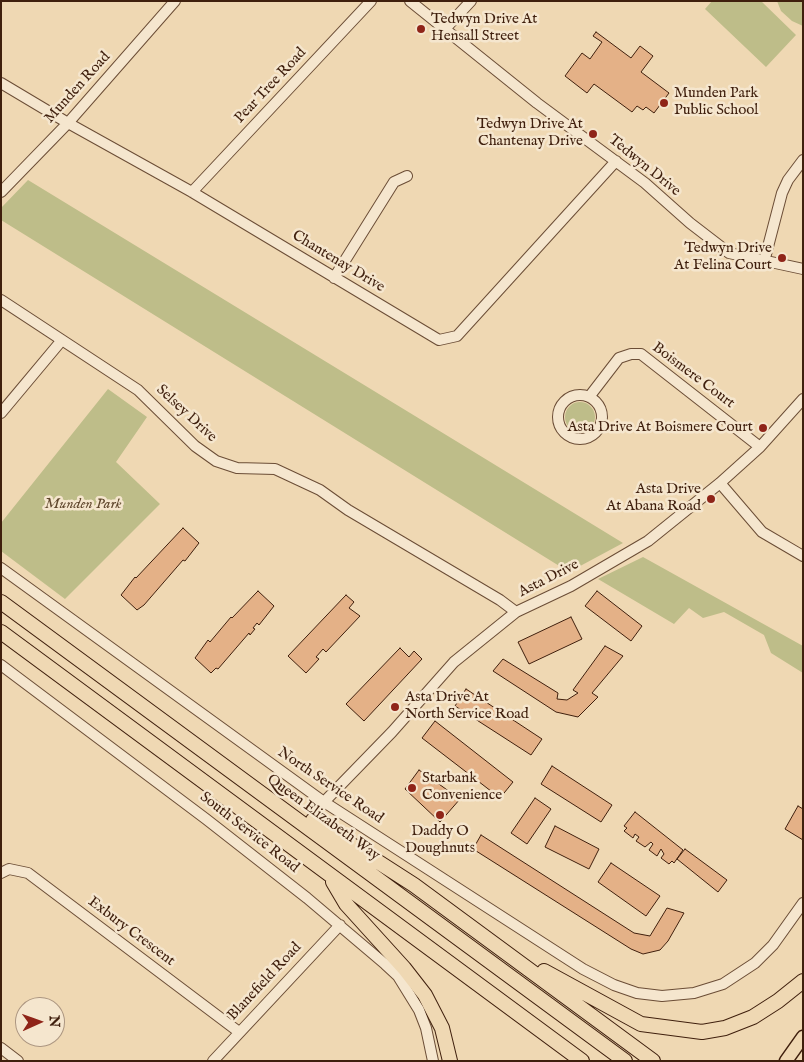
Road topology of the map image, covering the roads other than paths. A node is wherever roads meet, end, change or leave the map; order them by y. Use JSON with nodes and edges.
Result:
{"nodes":[{"id":1,"x":175,"y":1,"type":"edge"},
{"id":2,"x":371,"y":1,"type":"edge"},
{"id":3,"x":410,"y":1,"type":"edge"},
{"id":4,"x":471,"y":1,"type":"edge"},
{"id":5,"x":444,"y":30,"type":"junction"},
{"id":6,"x":1,"y":83,"type":"edge"},
{"id":7,"x":68,"y":124,"type":"junction"},
{"id":8,"x":803,"y":160,"type":"edge"},
{"id":9,"x":616,"y":161,"type":"junction"},
{"id":10,"x":408,"y":176,"type":"dead end"},
{"id":11,"x":1,"y":192,"type":"edge"},
{"id":12,"x":192,"y":192,"type":"junction"},
{"id":13,"x":764,"y":262,"type":"junction"},
{"id":14,"x":803,"y":269,"type":"edge"},
{"id":15,"x":334,"y":278,"type":"junction"},
{"id":16,"x":1,"y":300,"type":"edge"},
{"id":17,"x":62,"y":340,"type":"junction"},
{"id":18,"x":589,"y":397,"type":"junction"},
{"id":19,"x":803,"y":399,"type":"edge"},
{"id":20,"x":1,"y":413,"type":"edge"},
{"id":21,"x":760,"y":446,"type":"junction"},
{"id":22,"x":720,"y":483,"type":"junction"},
{"id":23,"x":803,"y":556,"type":"edge"},
{"id":24,"x":1,"y":568,"type":"edge"},
{"id":25,"x":1,"y":602,"type":"edge"},
{"id":26,"x":516,"y":612,"type":"junction"},
{"id":27,"x":1,"y":632,"type":"edge"},
{"id":28,"x":1,"y":665,"type":"edge"},
{"id":29,"x":232,"y":772,"type":"junction"},
{"id":30,"x":324,"y":802,"type":"junction"},
{"id":31,"x":1,"y":873,"type":"edge"},
{"id":32,"x":330,"y":877,"type":"junction"},
{"id":33,"x":803,"y":903,"type":"edge"},
{"id":34,"x":340,"y":925,"type":"junction"},
{"id":35,"x":490,"y":941,"type":"junction"},
{"id":36,"x":803,"y":981,"type":"edge"},
{"id":37,"x":239,"y":1032,"type":"junction"},
{"id":38,"x":803,"y":1037,"type":"edge"},
{"id":39,"x":1,"y":1048,"type":"edge"},
{"id":40,"x":18,"y":1061,"type":"edge"},
{"id":41,"x":214,"y":1061,"type":"edge"},
{"id":42,"x":433,"y":1061,"type":"edge"},
{"id":43,"x":450,"y":1061,"type":"edge"},
{"id":44,"x":582,"y":1061,"type":"edge"},
{"id":45,"x":625,"y":1061,"type":"edge"},
{"id":46,"x":653,"y":1061,"type":"edge"},
{"id":47,"x":786,"y":1061,"type":"edge"}],
"edges":[{"from":1,"to":7,"type":"street","name":"Munden Road"},
{"from":2,"to":12,"type":"street","name":"Pear Tree Road"},
{"from":3,"to":5,"type":"street","name":"Tedwyn Drive"},
{"from":4,"to":5,"type":"street"},
{"from":5,"to":9,"type":"street","name":"Tedwyn Drive"},
{"from":6,"to":7,"type":"street","name":"Chantenay Drive"},
{"from":7,"to":11,"type":"street","name":"Munden Road"},
{"from":7,"to":12,"type":"street","name":"Chantenay Drive"},
{"from":8,"to":13,"type":"street"},
{"from":9,"to":13,"type":"street","name":"Tedwyn Drive"},
{"from":9,"to":15,"type":"street","name":"Chantenay Drive"},
{"from":10,"to":15,"type":"street"},
{"from":12,"to":15,"type":"street","name":"Chantenay Drive"},
{"from":13,"to":14,"type":"street","name":"Tedwyn Drive"},
{"from":16,"to":17,"type":"street","name":"Selsey Drive"},
{"from":17,"to":20,"type":"street"},
{"from":17,"to":26,"type":"street","name":"Selsey Drive"},
{"from":18,"to":18,"type":"street"},
{"from":18,"to":21,"type":"street","name":"Boismere Court"},
{"from":19,"to":21,"type":"street","name":"Asta Drive"},
{"from":21,"to":22,"type":"street","name":"Asta Drive"},
{"from":22,"to":23,"type":"street"},
{"from":22,"to":26,"type":"street","name":"Asta Drive"},
{"from":24,"to":30,"type":"street","name":"North Service Road"},
{"from":25,"to":29,"type":"highway","name":"Queen Elizabeth Way"},
{"from":26,"to":30,"type":"street","name":"Asta Drive"},
{"from":27,"to":32,"type":"highway"},
{"from":28,"to":34,"type":"street","name":"South Service Road"},
{"from":29,"to":35,"type":"highway"},
{"from":29,"to":45,"type":"highway","name":"Queen Elizabeth Way"},
{"from":30,"to":33,"type":"street","name":"North Service Road"},
{"from":31,"to":37,"type":"street","name":"Exbury Crescent"},
{"from":32,"to":43,"type":"highway"},
{"from":32,"to":44,"type":"highway"},
{"from":34,"to":37,"type":"street","name":"Blanefield Road"},
{"from":34,"to":42,"type":"street","name":"South Service Road"},
{"from":35,"to":36,"type":"highway"},
{"from":35,"to":46,"type":"highway"},
{"from":37,"to":41,"type":"street","name":"Blanefield Road"},
{"from":38,"to":47,"type":"main road"},
{"from":39,"to":40,"type":"street"}]}
